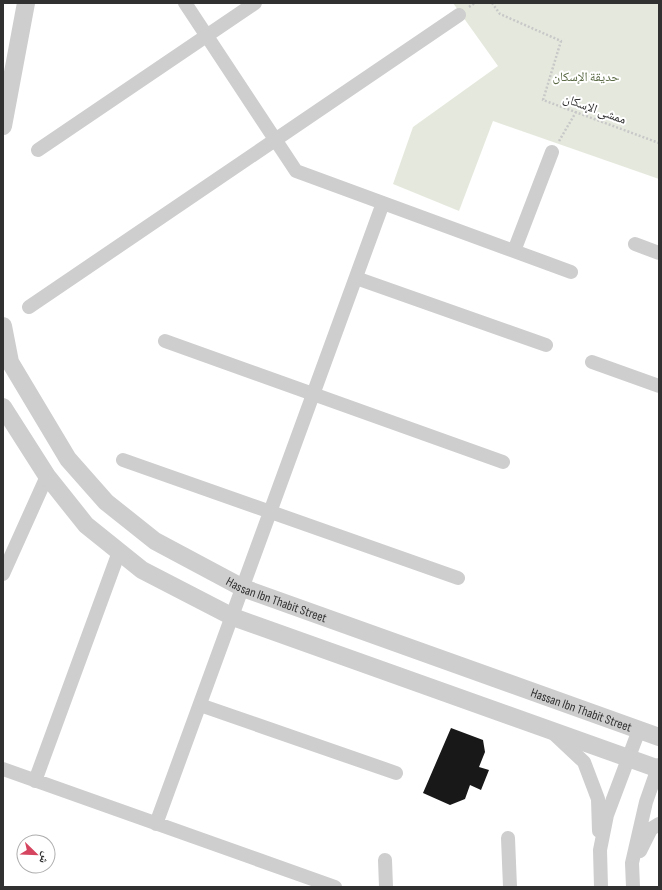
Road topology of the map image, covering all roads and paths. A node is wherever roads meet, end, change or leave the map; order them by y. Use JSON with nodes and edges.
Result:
{"nodes":[{"id":1,"x":26,"y":3,"type":"edge"},
{"id":2,"x":184,"y":3,"type":"edge"},
{"id":3,"x":255,"y":3,"type":"edge"},
{"id":4,"x":492,"y":3,"type":"edge"},
{"id":5,"x":459,"y":15,"type":"dead end"},
{"id":6,"x":206,"y":36,"type":"junction"},
{"id":7,"x":576,"y":112,"type":"junction"},
{"id":8,"x":3,"y":126,"type":"edge"},
{"id":9,"x":275,"y":140,"type":"junction"},
{"id":10,"x":659,"y":143,"type":"edge"},
{"id":11,"x":38,"y":150,"type":"dead end"},
{"id":12,"x":552,"y":152,"type":"joint"},
{"id":13,"x":383,"y":203,"type":"junction"},
{"id":14,"x":635,"y":244,"type":"dead end"},
{"id":15,"x":514,"y":251,"type":"junction"},
{"id":16,"x":659,"y":253,"type":"edge"},
{"id":17,"x":570,"y":272,"type":"dead end"},
{"id":18,"x":356,"y":278,"type":"junction"},
{"id":19,"x":29,"y":308,"type":"dead end"},
{"id":20,"x":3,"y":326,"type":"edge"},
{"id":21,"x":165,"y":341,"type":"dead end"},
{"id":22,"x":546,"y":345,"type":"dead end"},
{"id":23,"x":592,"y":362,"type":"dead end"},
{"id":24,"x":7,"y":364,"type":"edge"},
{"id":25,"x":659,"y":386,"type":"edge"},
{"id":26,"x":314,"y":394,"type":"junction"},
{"id":27,"x":3,"y":407,"type":"edge"},
{"id":28,"x":123,"y":460,"type":"dead end"},
{"id":29,"x":503,"y":462,"type":"dead end"},
{"id":30,"x":47,"y":476,"type":"junction"},
{"id":31,"x":270,"y":512,"type":"junction"},
{"id":32,"x":119,"y":552,"type":"junction"},
{"id":33,"x":3,"y":574,"type":"edge"},
{"id":34,"x":458,"y":578,"type":"dead end"},
{"id":35,"x":243,"y":588,"type":"junction"},
{"id":36,"x":233,"y":616,"type":"junction"},
{"id":37,"x":200,"y":705,"type":"junction"},
{"id":38,"x":550,"y":730,"type":"junction"},
{"id":39,"x":639,"y":730,"type":"junction"},
{"id":40,"x":659,"y":737,"type":"edge"},
{"id":41,"x":629,"y":758,"type":"junction"},
{"id":42,"x":659,"y":768,"type":"edge"},
{"id":43,"x":3,"y":769,"type":"edge"},
{"id":44,"x":396,"y":773,"type":"dead end"},
{"id":45,"x":35,"y":781,"type":"junction"},
{"id":46,"x":156,"y":824,"type":"junction"},
{"id":47,"x":659,"y":824,"type":"edge"},
{"id":48,"x":508,"y":838,"type":"dead end"},
{"id":49,"x":600,"y":850,"type":"junction"},
{"id":50,"x":385,"y":860,"type":"dead end"},
{"id":51,"x":632,"y":863,"type":"junction"},
{"id":52,"x":335,"y":887,"type":"edge"},
{"id":53,"x":386,"y":887,"type":"edge"},
{"id":54,"x":510,"y":887,"type":"edge"},
{"id":55,"x":601,"y":887,"type":"edge"},
{"id":56,"x":633,"y":887,"type":"edge"}],
"edges":[{"from":1,"to":8,"type":"street"},
{"from":2,"to":6,"type":"street"},
{"from":3,"to":6,"type":"street"},
{"from":4,"to":7,"type":"path","name":"ممشى الإسكان"},
{"from":5,"to":9,"type":"street"},
{"from":6,"to":9,"type":"street"},
{"from":6,"to":11,"type":"street"},
{"from":7,"to":10,"type":"path","name":"ممشى الإسكان"},
{"from":7,"to":12,"type":"path"},
{"from":9,"to":13,"type":"street"},
{"from":9,"to":19,"type":"street"},
{"from":12,"to":15,"type":"street"},
{"from":13,"to":15,"type":"street"},
{"from":13,"to":18,"type":"street"},
{"from":14,"to":16,"type":"street"},
{"from":15,"to":17,"type":"street"},
{"from":18,"to":22,"type":"street"},
{"from":18,"to":26,"type":"street"},
{"from":20,"to":24,"type":"street","name":"Hassan Ibn Thabit Street"},
{"from":21,"to":26,"type":"street"},
{"from":23,"to":25,"type":"street"},
{"from":24,"to":35,"type":"street","name":"Hassan Ibn Thabit Street"},
{"from":26,"to":29,"type":"street"},
{"from":26,"to":31,"type":"street"},
{"from":27,"to":30,"type":"street"},
{"from":28,"to":31,"type":"street"},
{"from":30,"to":32,"type":"street"},
{"from":30,"to":33,"type":"street"},
{"from":31,"to":34,"type":"street"},
{"from":31,"to":35,"type":"street"},
{"from":32,"to":36,"type":"street"},
{"from":32,"to":45,"type":"street"},
{"from":35,"to":36,"type":"street"},
{"from":35,"to":39,"type":"street","name":"Hassan Ibn Thabit Street"},
{"from":36,"to":37,"type":"street"},
{"from":36,"to":38,"type":"street"},
{"from":37,"to":44,"type":"street"},
{"from":37,"to":46,"type":"street"},
{"from":38,"to":41,"type":"street"},
{"from":38,"to":49,"type":"street"},
{"from":39,"to":40,"type":"street","name":"Hassan Ibn Thabit Street"},
{"from":39,"to":41,"type":"street"},
{"from":41,"to":42,"type":"street"},
{"from":41,"to":49,"type":"street"},
{"from":42,"to":51,"type":"street"},
{"from":43,"to":45,"type":"street"},
{"from":45,"to":46,"type":"street"},
{"from":46,"to":52,"type":"street"},
{"from":47,"to":51,"type":"street"},
{"from":48,"to":54,"type":"street"},
{"from":49,"to":55,"type":"street"},
{"from":50,"to":53,"type":"street"},
{"from":51,"to":56,"type":"street"}]}
